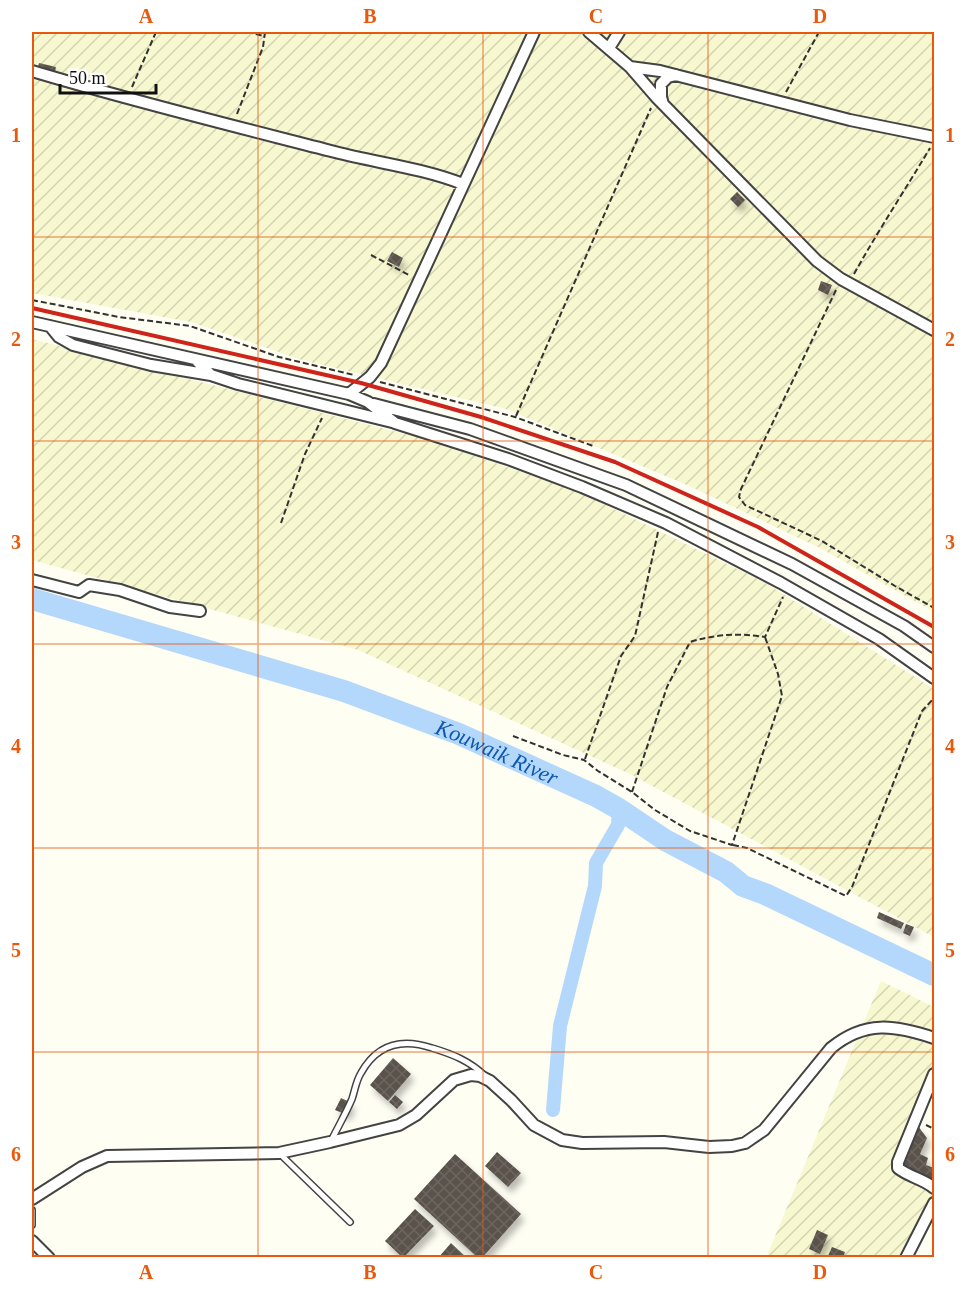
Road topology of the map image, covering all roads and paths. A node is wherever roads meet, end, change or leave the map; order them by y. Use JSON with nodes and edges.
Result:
{"nodes":[{"id":1,"x":156,"y":32,"type":"edge"},
{"id":2,"x":247,"y":32,"type":"edge"},
{"id":3,"x":265,"y":32,"type":"edge"},
{"id":4,"x":534,"y":32,"type":"edge"},
{"id":5,"x":589,"y":32,"type":"edge"},
{"id":6,"x":619,"y":32,"type":"edge"},
{"id":7,"x":819,"y":32,"type":"edge"},
{"id":8,"x":264,"y":36,"type":"junction"},
{"id":9,"x":609,"y":48,"type":"junction"},
{"id":10,"x":630,"y":67,"type":"junction"},
{"id":11,"x":32,"y":71,"type":"edge"},
{"id":12,"x":676,"y":75,"type":"junction"},
{"id":13,"x":127,"y":99,"type":"junction"},
{"id":14,"x":659,"y":101,"type":"junction"},
{"id":15,"x":781,"y":101,"type":"junction"},
{"id":16,"x":233,"y":126,"type":"junction"},
{"id":17,"x":934,"y":139,"type":"edge"},
{"id":18,"x":463,"y":184,"type":"junction"},
{"id":19,"x":371,"y":255,"type":"dead end"},
{"id":20,"x":419,"y":280,"type":"junction"},
{"id":21,"x":845,"y":282,"type":"junction"},
{"id":22,"x":32,"y":300,"type":"edge"},
{"id":23,"x":32,"y":322,"type":"edge"},
{"id":24,"x":51,"y":326,"type":"junction"},
{"id":25,"x":934,"y":330,"type":"edge"},
{"id":26,"x":196,"y":360,"type":"junction"},
{"id":27,"x":212,"y":375,"type":"junction"},
{"id":28,"x":368,"y":379,"type":"junction"},
{"id":29,"x":349,"y":394,"type":"junction"},
{"id":30,"x":368,"y":402,"type":"junction"},
{"id":31,"x":327,"y":407,"type":"junction"},
{"id":32,"x":515,"y":417,"type":"junction"},
{"id":33,"x":395,"y":423,"type":"junction"},
{"id":34,"x":593,"y":446,"type":"dead end"},
{"id":35,"x":660,"y":520,"type":"junction"},
{"id":36,"x":281,"y":523,"type":"dead end"},
{"id":37,"x":32,"y":580,"type":"edge"},
{"id":38,"x":787,"y":586,"type":"junction"},
{"id":39,"x":934,"y":608,"type":"edge"},
{"id":40,"x":200,"y":611,"type":"dead end"},
{"id":41,"x":765,"y":638,"type":"junction"},
{"id":42,"x":934,"y":647,"type":"edge"},
{"id":43,"x":934,"y":678,"type":"edge"},
{"id":44,"x":934,"y":698,"type":"edge"},
{"id":45,"x":513,"y":736,"type":"dead end"},
{"id":46,"x":584,"y":760,"type":"junction"},
{"id":47,"x":632,"y":792,"type":"junction"},
{"id":48,"x":732,"y":845,"type":"junction"},
{"id":49,"x":934,"y":1038,"type":"edge"},
{"id":50,"x":934,"y":1074,"type":"edge"},
{"id":51,"x":490,"y":1081,"type":"junction"},
{"id":52,"x":330,"y":1142,"type":"junction"},
{"id":53,"x":279,"y":1153,"type":"junction"},
{"id":54,"x":934,"y":1188,"type":"edge"},
{"id":55,"x":32,"y":1199,"type":"edge"},
{"id":56,"x":934,"y":1203,"type":"edge"},
{"id":57,"x":32,"y":1210,"type":"edge"},
{"id":58,"x":350,"y":1222,"type":"dead end"},
{"id":59,"x":32,"y":1225,"type":"edge"},
{"id":60,"x":32,"y":1241,"type":"edge"},
{"id":61,"x":49,"y":1257,"type":"edge"},
{"id":62,"x":906,"y":1257,"type":"edge"}],
"edges":[{"from":1,"to":13,"type":"path"},
{"from":2,"to":8,"type":"path"},
{"from":3,"to":8,"type":"path"},
{"from":4,"to":18,"type":"street"},
{"from":5,"to":9,"type":"street"},
{"from":6,"to":9,"type":"street"},
{"from":7,"to":15,"type":"path"},
{"from":8,"to":16,"type":"path"},
{"from":9,"to":10,"type":"street"},
{"from":10,"to":12,"type":"street"},
{"from":10,"to":14,"type":"street"},
{"from":11,"to":13,"type":"street"},
{"from":12,"to":14,"type":"street"},
{"from":12,"to":15,"type":"street"},
{"from":13,"to":16,"type":"street"},
{"from":14,"to":21,"type":"street"},
{"from":14,"to":32,"type":"path"},
{"from":15,"to":17,"type":"street"},
{"from":16,"to":18,"type":"street"},
{"from":17,"to":21,"type":"path"},
{"from":18,"to":20,"type":"street"},
{"from":19,"to":20,"type":"path"},
{"from":20,"to":28,"type":"street"},
{"from":21,"to":25,"type":"street"},
{"from":21,"to":39,"type":"path"},
{"from":22,"to":28,"type":"path"},
{"from":23,"to":24,"type":"street"},
{"from":24,"to":26,"type":"street"},
{"from":24,"to":27,"type":"street"},
{"from":26,"to":27,"type":"street"},
{"from":26,"to":29,"type":"street"},
{"from":27,"to":31,"type":"street"},
{"from":28,"to":29,"type":"street"},
{"from":28,"to":32,"type":"path"},
{"from":29,"to":30,"type":"street"},
{"from":30,"to":33,"type":"street"},
{"from":30,"to":42,"type":"street"},
{"from":31,"to":33,"type":"street"},
{"from":31,"to":36,"type":"path"},
{"from":32,"to":34,"type":"path"},
{"from":33,"to":35,"type":"street"},
{"from":35,"to":38,"type":"street"},
{"from":35,"to":46,"type":"path"},
{"from":37,"to":40,"type":"street"},
{"from":38,"to":41,"type":"path"},
{"from":38,"to":43,"type":"street"},
{"from":41,"to":47,"type":"path"},
{"from":41,"to":48,"type":"path"},
{"from":44,"to":48,"type":"path"},
{"from":45,"to":46,"type":"path"},
{"from":46,"to":47,"type":"path"},
{"from":47,"to":48,"type":"path"},
{"from":49,"to":51,"type":"street"},
{"from":50,"to":54,"type":"street"},
{"from":51,"to":52,"type":"street"},
{"from":51,"to":52,"type":"lane"},
{"from":52,"to":53,"type":"street"},
{"from":53,"to":55,"type":"street"},
{"from":53,"to":58,"type":"lane"},
{"from":56,"to":62,"type":"street"},
{"from":57,"to":59,"type":"lane"},
{"from":60,"to":61,"type":"street"}]}
